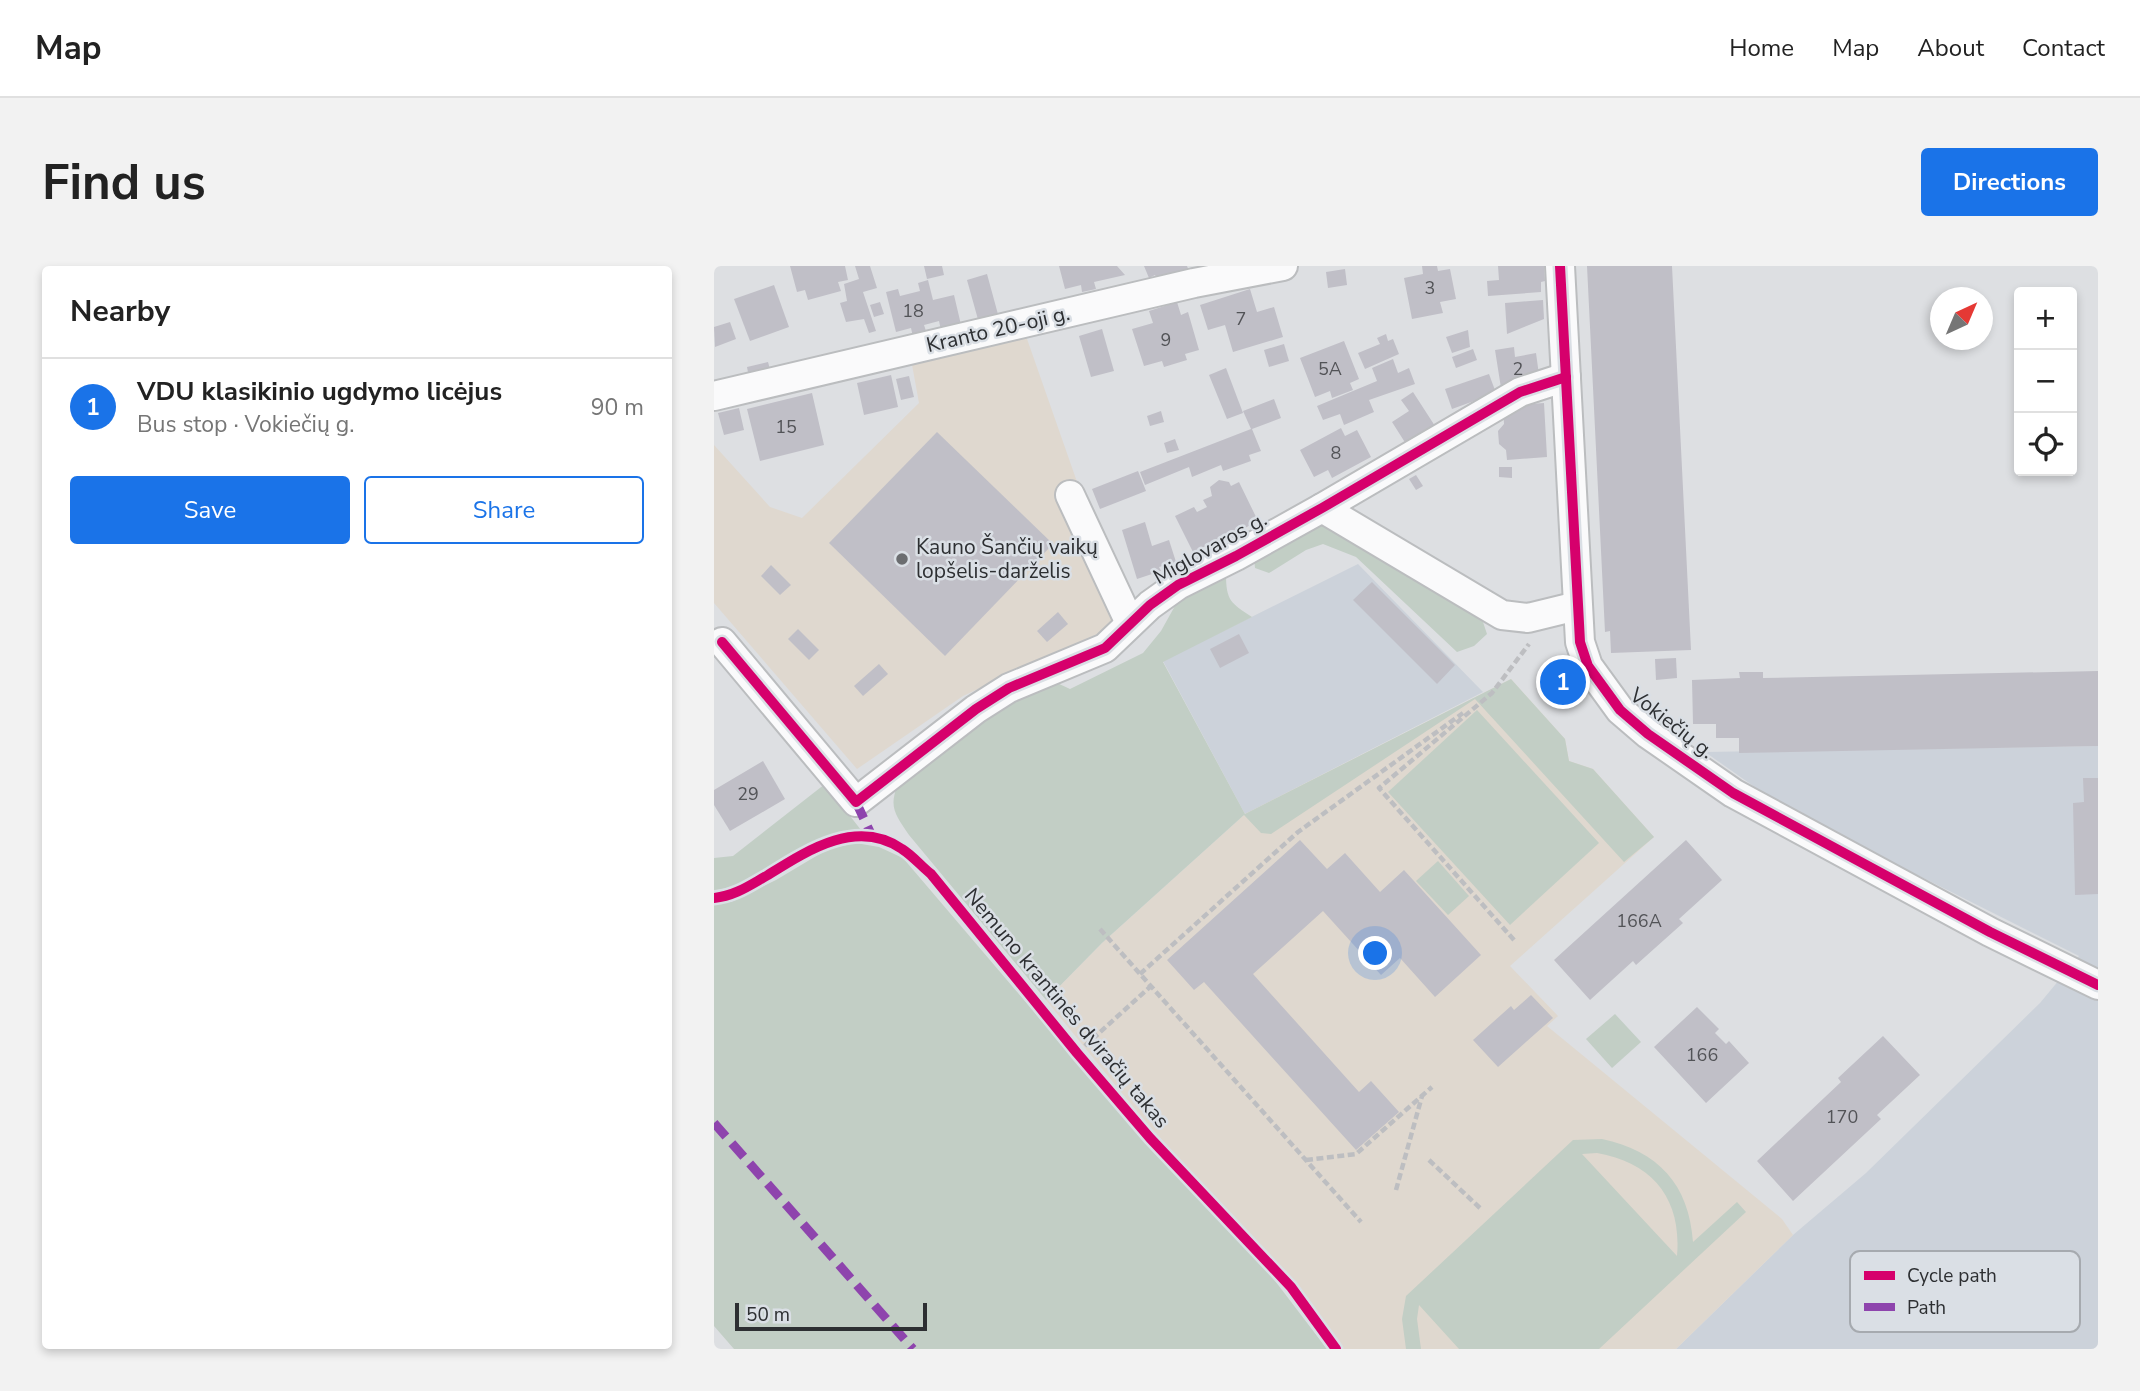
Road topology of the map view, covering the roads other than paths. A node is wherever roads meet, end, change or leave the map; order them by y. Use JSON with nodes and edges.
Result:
{"nodes":[{"id":1,"x":1283,"y":266,"type":"edge"},
{"id":2,"x":1560,"y":266,"type":"edge"},
{"id":3,"x":1566,"y":377,"type":"junction"},
{"id":4,"x":714,"y":396,"type":"edge"},
{"id":5,"x":1070,"y":495,"type":"dead end"},
{"id":6,"x":1322,"y":508,"type":"junction"},
{"id":7,"x":1565,"y":609,"type":"junction"},
{"id":8,"x":1130,"y":622,"type":"junction"},
{"id":9,"x":722,"y":642,"type":"dead end"},
{"id":10,"x":2098,"y":985,"type":"edge"}],
"edges":[{"from":1,"to":4,"type":"street","name":"Kranto 20-oji g."},
{"from":2,"to":3,"type":"street","name":"Vokiečių g."},
{"from":3,"to":6,"type":"street","name":"Miglovaros g."},
{"from":3,"to":7,"type":"street","name":"Vokiečių g."},
{"from":5,"to":8,"type":"street"},
{"from":6,"to":7,"type":"street"},
{"from":6,"to":8,"type":"street","name":"Miglovaros g."},
{"from":7,"to":10,"type":"street","name":"Vokiečių g."},
{"from":8,"to":9,"type":"street","name":"Miglovaros g."}]}
